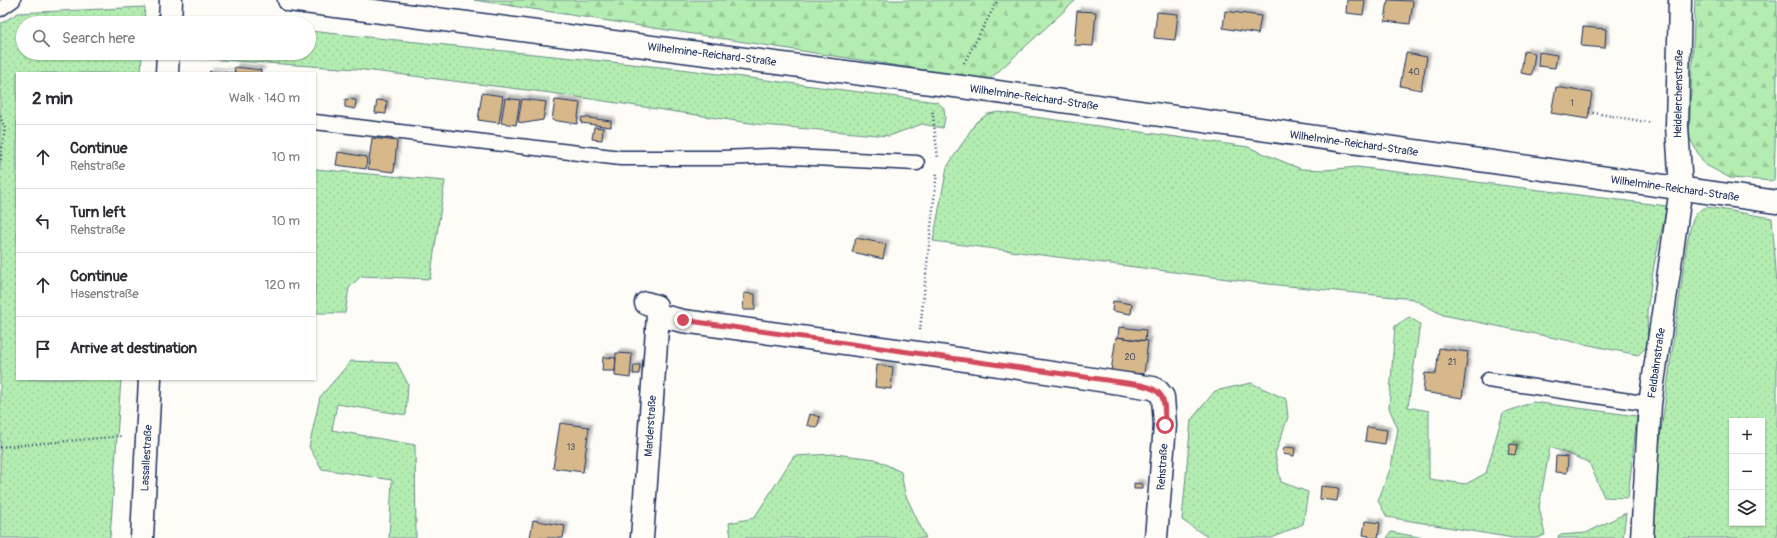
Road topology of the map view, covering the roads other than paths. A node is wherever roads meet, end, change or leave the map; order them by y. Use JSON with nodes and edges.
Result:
{"nodes":[{"id":1,"x":13,"y":0,"type":"edge"},
{"id":2,"x":171,"y":0,"type":"edge"},
{"id":3,"x":289,"y":0,"type":"edge"},
{"id":4,"x":1680,"y":0,"type":"edge"},
{"id":5,"x":0,"y":9,"type":"edge"},
{"id":6,"x":170,"y":16,"type":"edge"},
{"id":7,"x":168,"y":60,"type":"edge"},
{"id":8,"x":167,"y":72,"type":"edge"},
{"id":9,"x":316,"y":122,"type":"edge"},
{"id":10,"x":917,"y":163,"type":"dead end"},
{"id":11,"x":1681,"y":188,"type":"junction"},
{"id":12,"x":1777,"y":202,"type":"edge"},
{"id":13,"x":652,"y":309,"type":"joint"},
{"id":14,"x":150,"y":380,"type":"edge"},
{"id":15,"x":1488,"y":380,"type":"dead end"},
{"id":16,"x":1650,"y":404,"type":"junction"},
{"id":17,"x":142,"y":538,"type":"edge"},
{"id":18,"x":642,"y":538,"type":"edge"},
{"id":19,"x":1156,"y":538,"type":"edge"},
{"id":20,"x":1642,"y":538,"type":"edge"}],
"edges":[{"from":1,"to":5,"type":"lane"},
{"from":2,"to":6,"type":"street"},
{"from":3,"to":11,"type":"street","name":"Wilhelmine-Reichard-Straße"},
{"from":4,"to":11,"type":"street","name":"Heidelerchenstraße"},
{"from":7,"to":8,"type":"street"},
{"from":9,"to":10,"type":"lane"},
{"from":11,"to":12,"type":"street","name":"Wilhelmine-Reichard-Straße"},
{"from":11,"to":16,"type":"street","name":"Feldbahnstraße"},
{"from":13,"to":18,"type":"street","name":"Marderstraße"},
{"from":13,"to":19,"type":"street","name":"Rehstraße"},
{"from":14,"to":17,"type":"street","name":"Lassallestraße"},
{"from":15,"to":16,"type":"lane"},
{"from":16,"to":20,"type":"street","name":"Feldbahnstraße"}]}
